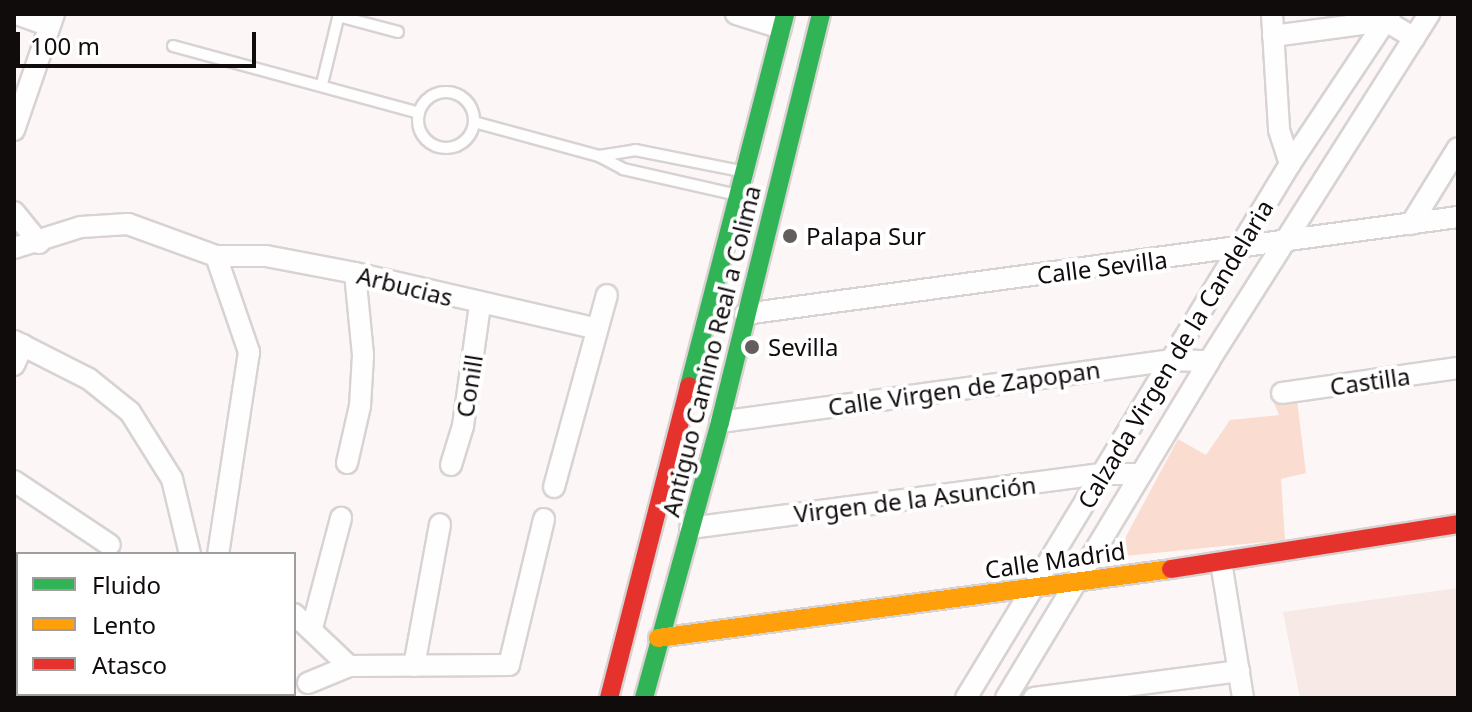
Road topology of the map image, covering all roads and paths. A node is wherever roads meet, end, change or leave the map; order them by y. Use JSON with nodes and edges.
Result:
{"nodes":[{"id":1,"x":17,"y":14,"type":"edge"},
{"id":2,"x":736,"y":14,"type":"edge"},
{"id":3,"x":821,"y":14,"type":"edge"},
{"id":4,"x":1272,"y":14,"type":"edge"},
{"id":5,"x":1429,"y":14,"type":"edge"},
{"id":6,"x":339,"y":15,"type":"edge"},
{"id":7,"x":1388,"y":17,"type":"edge"},
{"id":8,"x":51,"y":20,"type":"edge"},
{"id":9,"x":783,"y":21,"type":"edge"},
{"id":10,"x":398,"y":32,"type":"dead end"},
{"id":11,"x":1273,"y":36,"type":"junction"},
{"id":12,"x":1414,"y":38,"type":"junction"},
{"id":13,"x":173,"y":46,"type":"dead end"},
{"id":14,"x":322,"y":84,"type":"junction"},
{"id":15,"x":419,"y":113,"type":"junction"},
{"id":16,"x":474,"y":122,"type":"junction"},
{"id":17,"x":14,"y":130,"type":"edge"},
{"id":18,"x":1458,"y":148,"type":"edge"},
{"id":19,"x":599,"y":156,"type":"junction"},
{"id":20,"x":673,"y":159,"type":"junction"},
{"id":21,"x":1290,"y":164,"type":"junction"},
{"id":22,"x":746,"y":173,"type":"junction"},
{"id":23,"x":667,"y":180,"type":"junction"},
{"id":24,"x":739,"y":196,"type":"junction"},
{"id":25,"x":14,"y":212,"type":"edge"},
{"id":26,"x":1458,"y":217,"type":"edge"},
{"id":27,"x":1411,"y":224,"type":"junction"},
{"id":28,"x":39,"y":243,"type":"junction"},
{"id":29,"x":1287,"y":244,"type":"junction"},
{"id":30,"x":14,"y":248,"type":"edge"},
{"id":31,"x":1242,"y":249,"type":"junction"},
{"id":32,"x":216,"y":256,"type":"junction"},
{"id":33,"x":355,"y":273,"type":"junction"},
{"id":34,"x":607,"y":295,"type":"dead end"},
{"id":35,"x":480,"y":305,"type":"junction"},
{"id":36,"x":745,"y":314,"type":"junction"},
{"id":37,"x":594,"y":328,"type":"junction"},
{"id":38,"x":19,"y":343,"type":"edge"},
{"id":39,"x":1171,"y":360,"type":"junction"},
{"id":40,"x":1209,"y":361,"type":"junction"},
{"id":41,"x":14,"y":365,"type":"edge"},
{"id":42,"x":1458,"y":368,"type":"edge"},
{"id":43,"x":1282,"y":393,"type":"dead end"},
{"id":44,"x":720,"y":422,"type":"junction"},
{"id":45,"x":347,"y":463,"type":"dead end"},
{"id":46,"x":451,"y":465,"type":"dead end"},
{"id":47,"x":1101,"y":474,"type":"junction"},
{"id":48,"x":1141,"y":474,"type":"junction"},
{"id":49,"x":14,"y":481,"type":"edge"},
{"id":50,"x":554,"y":487,"type":"dead end"},
{"id":51,"x":341,"y":518,"type":"dead end"},
{"id":52,"x":544,"y":519,"type":"dead end"},
{"id":53,"x":440,"y":524,"type":"dead end"},
{"id":54,"x":1458,"y":524,"type":"edge"},
{"id":55,"x":690,"y":528,"type":"junction"},
{"id":56,"x":110,"y":545,"type":"dead end"},
{"id":57,"x":190,"y":552,"type":"edge"},
{"id":58,"x":218,"y":552,"type":"edge"},
{"id":59,"x":1221,"y":562,"type":"junction"},
{"id":60,"x":1079,"y":581,"type":"junction"},
{"id":61,"x":1032,"y":587,"type":"junction"},
{"id":62,"x":296,"y":616,"type":"edge"},
{"id":63,"x":312,"y":628,"type":"junction"},
{"id":64,"x":658,"y":638,"type":"junction"},
{"id":65,"x":349,"y":666,"type":"junction"},
{"id":66,"x":414,"y":666,"type":"junction"},
{"id":67,"x":1239,"y":671,"type":"junction"},
{"id":68,"x":308,"y":683,"type":"dead end"},
{"id":69,"x":193,"y":696,"type":"edge"},
{"id":70,"x":212,"y":696,"type":"edge"},
{"id":71,"x":609,"y":698,"type":"edge"},
{"id":72,"x":644,"y":698,"type":"edge"},
{"id":73,"x":966,"y":698,"type":"edge"},
{"id":74,"x":1006,"y":698,"type":"edge"},
{"id":75,"x":1034,"y":698,"type":"edge"},
{"id":76,"x":1243,"y":698,"type":"edge"}],
"edges":[{"from":1,"to":8,"type":"street"},
{"from":2,"to":9,"type":"street"},
{"from":3,"to":36,"type":"main road","name":"Antiguo Camino Real a Colima"},
{"from":4,"to":11,"type":"street"},
{"from":5,"to":12,"type":"street","name":"Calzada Virgen de la Candelaria"},
{"from":6,"to":10,"type":"lane"},
{"from":6,"to":14,"type":"lane"},
{"from":7,"to":11,"type":"street"},
{"from":7,"to":12,"type":"street"},
{"from":7,"to":21,"type":"street","name":"Calzada Virgen de la Candelaria"},
{"from":8,"to":17,"type":"street"},
{"from":9,"to":22,"type":"main road","name":"Antiguo Camino Real a Colima"},
{"from":11,"to":21,"type":"street"},
{"from":12,"to":29,"type":"street","name":"Calzada Virgen de la Candelaria"},
{"from":13,"to":14,"type":"lane"},
{"from":14,"to":15,"type":"lane"},
{"from":15,"to":16,"type":"lane"},
{"from":15,"to":16,"type":"lane"},
{"from":16,"to":19,"type":"lane"},
{"from":18,"to":27,"type":"street"},
{"from":19,"to":20,"type":"lane"},
{"from":19,"to":23,"type":"lane"},
{"from":20,"to":22,"type":"lane"},
{"from":20,"to":23,"type":"lane"},
{"from":21,"to":31,"type":"street","name":"Calzada Virgen de la Candelaria"},
{"from":22,"to":24,"type":"main road","name":"Antiguo Camino Real a Colima"},
{"from":23,"to":24,"type":"lane"},
{"from":24,"to":71,"type":"main road","name":"Antiguo Camino Real a Colima"},
{"from":25,"to":28,"type":"street"},
{"from":26,"to":27,"type":"street","name":"Calle Sevilla"},
{"from":27,"to":29,"type":"street","name":"Calle Sevilla"},
{"from":28,"to":30,"type":"street","name":"Arbucias"},
{"from":28,"to":32,"type":"street","name":"Arbucias"},
{"from":29,"to":31,"type":"street","name":"Calle Sevilla"},
{"from":29,"to":40,"type":"street","name":"Calzada Virgen de la Candelaria"},
{"from":31,"to":36,"type":"street","name":"Calle Sevilla"},
{"from":31,"to":39,"type":"street","name":"Calzada Virgen de la Candelaria"},
{"from":32,"to":33,"type":"street","name":"Arbucias"},
{"from":32,"to":58,"type":"street"},
{"from":33,"to":35,"type":"street","name":"Arbucias"},
{"from":33,"to":45,"type":"street"},
{"from":34,"to":37,"type":"street"},
{"from":35,"to":37,"type":"street","name":"Arbucias"},
{"from":35,"to":46,"type":"street","name":"Conill"},
{"from":36,"to":44,"type":"main road","name":"Antiguo Camino Real a Colima"},
{"from":37,"to":50,"type":"street"},
{"from":38,"to":41,"type":"street"},
{"from":38,"to":57,"type":"street"},
{"from":39,"to":40,"type":"street","name":"Calle Virgen de Zapopan"},
{"from":39,"to":44,"type":"street","name":"Calle Virgen de Zapopan"},
{"from":39,"to":47,"type":"street","name":"Calzada Virgen de la Candelaria"},
{"from":40,"to":48,"type":"street","name":"Calzada Virgen de la Candelaria"},
{"from":42,"to":43,"type":"street","name":"Castilla"},
{"from":44,"to":55,"type":"main road","name":"Antiguo Camino Real a Colima"},
{"from":47,"to":48,"type":"street","name":"Virgen de la Asunción"},
{"from":47,"to":55,"type":"street","name":"Virgen de la Asunción"},
{"from":47,"to":61,"type":"street","name":"Calzada Virgen de la Candelaria"},
{"from":48,"to":60,"type":"street","name":"Calzada Virgen de la Candelaria"},
{"from":49,"to":56,"type":"street"},
{"from":51,"to":63,"type":"street"},
{"from":52,"to":66,"type":"street"},
{"from":53,"to":66,"type":"street"},
{"from":54,"to":59,"type":"main road","name":"Calle Madrid"},
{"from":55,"to":64,"type":"main road","name":"Antiguo Camino Real a Colima"},
{"from":59,"to":60,"type":"main road","name":"Calle Madrid"},
{"from":59,"to":67,"type":"street"},
{"from":60,"to":61,"type":"main road","name":"Calle Madrid"},
{"from":60,"to":74,"type":"street","name":"Calzada Virgen de la Candelaria"},
{"from":61,"to":64,"type":"main road","name":"Calle Madrid"},
{"from":61,"to":73,"type":"street","name":"Calzada Virgen de la Candelaria"},
{"from":62,"to":63,"type":"street"},
{"from":63,"to":65,"type":"street"},
{"from":64,"to":72,"type":"main road","name":"Antiguo Camino Real a Colima"},
{"from":65,"to":66,"type":"street"},
{"from":65,"to":68,"type":"street"},
{"from":67,"to":75,"type":"street"},
{"from":67,"to":76,"type":"street"},
{"from":69,"to":70,"type":"street"}]}
